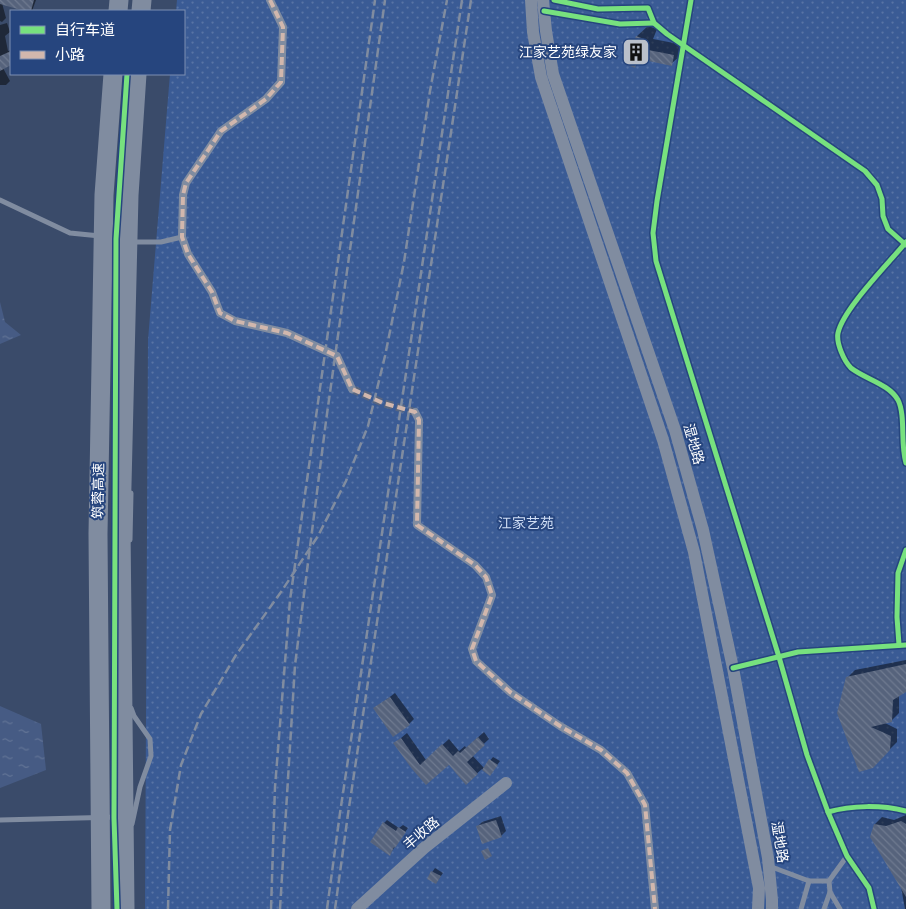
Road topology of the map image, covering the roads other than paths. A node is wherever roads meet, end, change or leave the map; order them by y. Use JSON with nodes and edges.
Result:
{"nodes":[{"id":1,"x":270,"y":0,"type":"edge"},
{"id":2,"x":531,"y":0,"type":"edge"},
{"id":3,"x":543,"y":0,"type":"edge"},
{"id":4,"x":113,"y":75,"type":"edge"},
{"id":5,"x":137,"y":75,"type":"edge"},
{"id":6,"x":0,"y":200,"type":"edge"},
{"id":7,"x":136,"y":233,"type":"dead end"},
{"id":8,"x":182,"y":237,"type":"junction"},
{"id":9,"x":135,"y":243,"type":"junction"},
{"id":10,"x":135,"y":253,"type":"dead end"},
{"id":11,"x":352,"y":389,"type":"tunnel mouth"},
{"id":12,"x":414,"y":412,"type":"dead end"},
{"id":13,"x":131,"y":486,"type":"dead end"},
{"id":14,"x":130,"y":545,"type":"dead end"},
{"id":15,"x":129,"y":640,"type":"dead end"},
{"id":16,"x":506,"y":783,"type":"dead end"},
{"id":17,"x":134,"y":817,"type":"junction"},
{"id":18,"x":0,"y":820,"type":"edge"},
{"id":19,"x":131,"y":829,"type":"dead end"},
{"id":20,"x":847,"y":856,"type":"dead end"},
{"id":21,"x":769,"y":866,"type":"junction"},
{"id":22,"x":809,"y":881,"type":"junction"},
{"id":23,"x":829,"y":881,"type":"junction"},
{"id":24,"x":830,"y":892,"type":"junction"},
{"id":25,"x":101,"y":909,"type":"edge"},
{"id":26,"x":125,"y":909,"type":"edge"},
{"id":27,"x":357,"y":909,"type":"edge"},
{"id":28,"x":655,"y":909,"type":"edge"},
{"id":29,"x":758,"y":909,"type":"edge"},
{"id":30,"x":772,"y":909,"type":"edge"},
{"id":31,"x":801,"y":909,"type":"edge"},
{"id":32,"x":824,"y":909,"type":"edge"},
{"id":33,"x":840,"y":909,"type":"edge"}],
"edges":[{"from":1,"to":8,"type":"street"},
{"from":2,"to":29,"type":"street","name":"湿地路"},
{"from":3,"to":21,"type":"street","name":"湿地路"},
{"from":4,"to":25,"type":"highway","name":"筑蓉高速","bridge":true},
{"from":5,"to":26,"type":"highway","name":"筑蓉高速","bridge":true},
{"from":6,"to":9,"type":"lane"},
{"from":7,"to":9,"type":"lane"},
{"from":8,"to":9,"type":"lane"},
{"from":8,"to":11,"type":"street"},
{"from":9,"to":10,"type":"lane"},
{"from":12,"to":28,"type":"street"},
{"from":13,"to":14,"type":"lane"},
{"from":15,"to":17,"type":"lane"},
{"from":16,"to":27,"type":"street","name":"丰收路"},
{"from":17,"to":18,"type":"lane"},
{"from":17,"to":19,"type":"lane"},
{"from":20,"to":23,"type":"lane"},
{"from":21,"to":22,"type":"lane"},
{"from":21,"to":30,"type":"street","name":"湿地路"},
{"from":22,"to":23,"type":"lane"},
{"from":22,"to":31,"type":"lane"},
{"from":23,"to":24,"type":"lane"},
{"from":24,"to":32,"type":"lane"},
{"from":24,"to":33,"type":"lane"}]}
